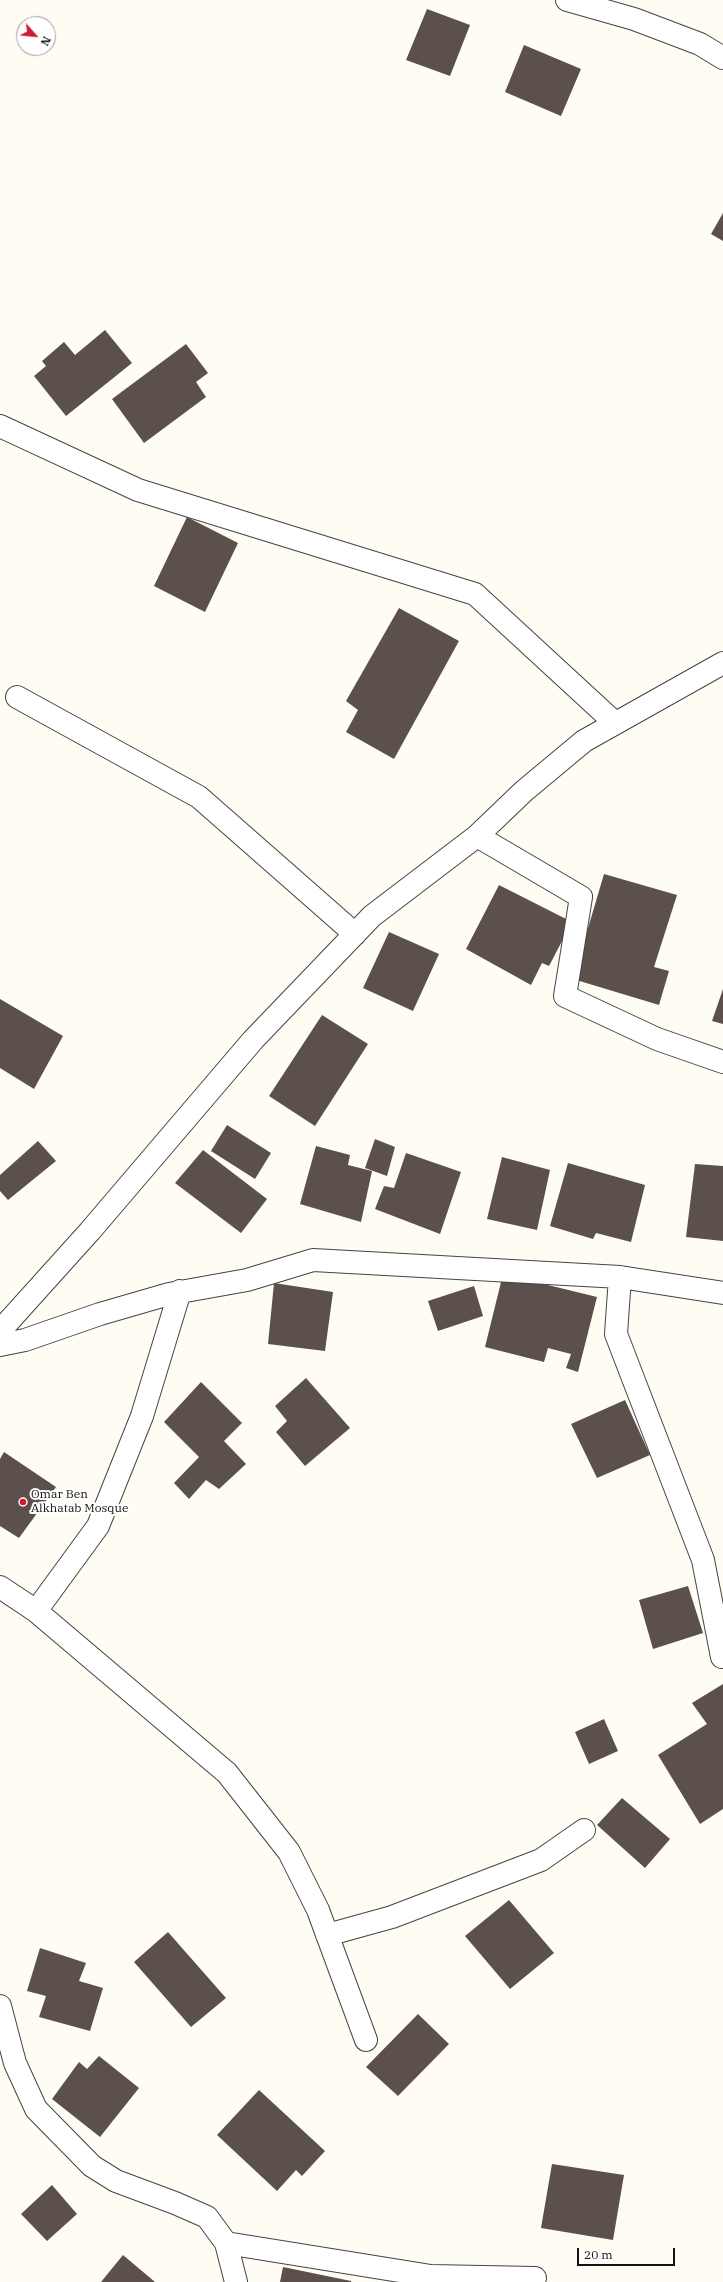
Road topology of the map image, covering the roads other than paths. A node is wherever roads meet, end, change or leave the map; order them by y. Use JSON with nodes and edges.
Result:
{"nodes":[{"id":1,"x":567,"y":0,"type":"edge"},
{"id":2,"x":723,"y":58,"type":"edge"},
{"id":3,"x":0,"y":426,"type":"edge"},
{"id":4,"x":723,"y":663,"type":"edge"},
{"id":5,"x":17,"y":697,"type":"dead end"},
{"id":6,"x":615,"y":723,"type":"junction"},
{"id":7,"x":477,"y":836,"type":"junction"},
{"id":8,"x":355,"y":934,"type":"junction"},
{"id":9,"x":723,"y":1062,"type":"edge"},
{"id":10,"x":620,"y":1277,"type":"junction"},
{"id":11,"x":180,"y":1292,"type":"junction"},
{"id":12,"x":723,"y":1294,"type":"edge"},
{"id":13,"x":0,"y":1331,"type":"edge"},
{"id":14,"x":0,"y":1345,"type":"edge"},
{"id":15,"x":0,"y":1587,"type":"edge"},
{"id":16,"x":36,"y":1611,"type":"junction"},
{"id":17,"x":722,"y":1657,"type":"edge"},
{"id":18,"x":584,"y":1830,"type":"dead end"},
{"id":19,"x":327,"y":1935,"type":"junction"},
{"id":20,"x":0,"y":2006,"type":"edge"},
{"id":21,"x":366,"y":2040,"type":"dead end"},
{"id":22,"x":226,"y":2243,"type":"junction"},
{"id":23,"x":535,"y":2278,"type":"dead end"},
{"id":24,"x":431,"y":2279,"type":"edge"},
{"id":25,"x":236,"y":2282,"type":"edge"}],
"edges":[{"from":1,"to":2,"type":"street"},
{"from":3,"to":6,"type":"street"},
{"from":4,"to":6,"type":"street"},
{"from":5,"to":8,"type":"street"},
{"from":6,"to":7,"type":"street"},
{"from":7,"to":8,"type":"street"},
{"from":7,"to":9,"type":"street"},
{"from":8,"to":13,"type":"street"},
{"from":10,"to":11,"type":"street"},
{"from":10,"to":12,"type":"street"},
{"from":10,"to":17,"type":"street"},
{"from":11,"to":14,"type":"street"},
{"from":11,"to":16,"type":"street"},
{"from":15,"to":16,"type":"street"},
{"from":16,"to":19,"type":"street"},
{"from":18,"to":19,"type":"street"},
{"from":19,"to":21,"type":"street"},
{"from":20,"to":22,"type":"street"},
{"from":22,"to":24,"type":"street"},
{"from":22,"to":25,"type":"street"},
{"from":23,"to":24,"type":"street"}]}
